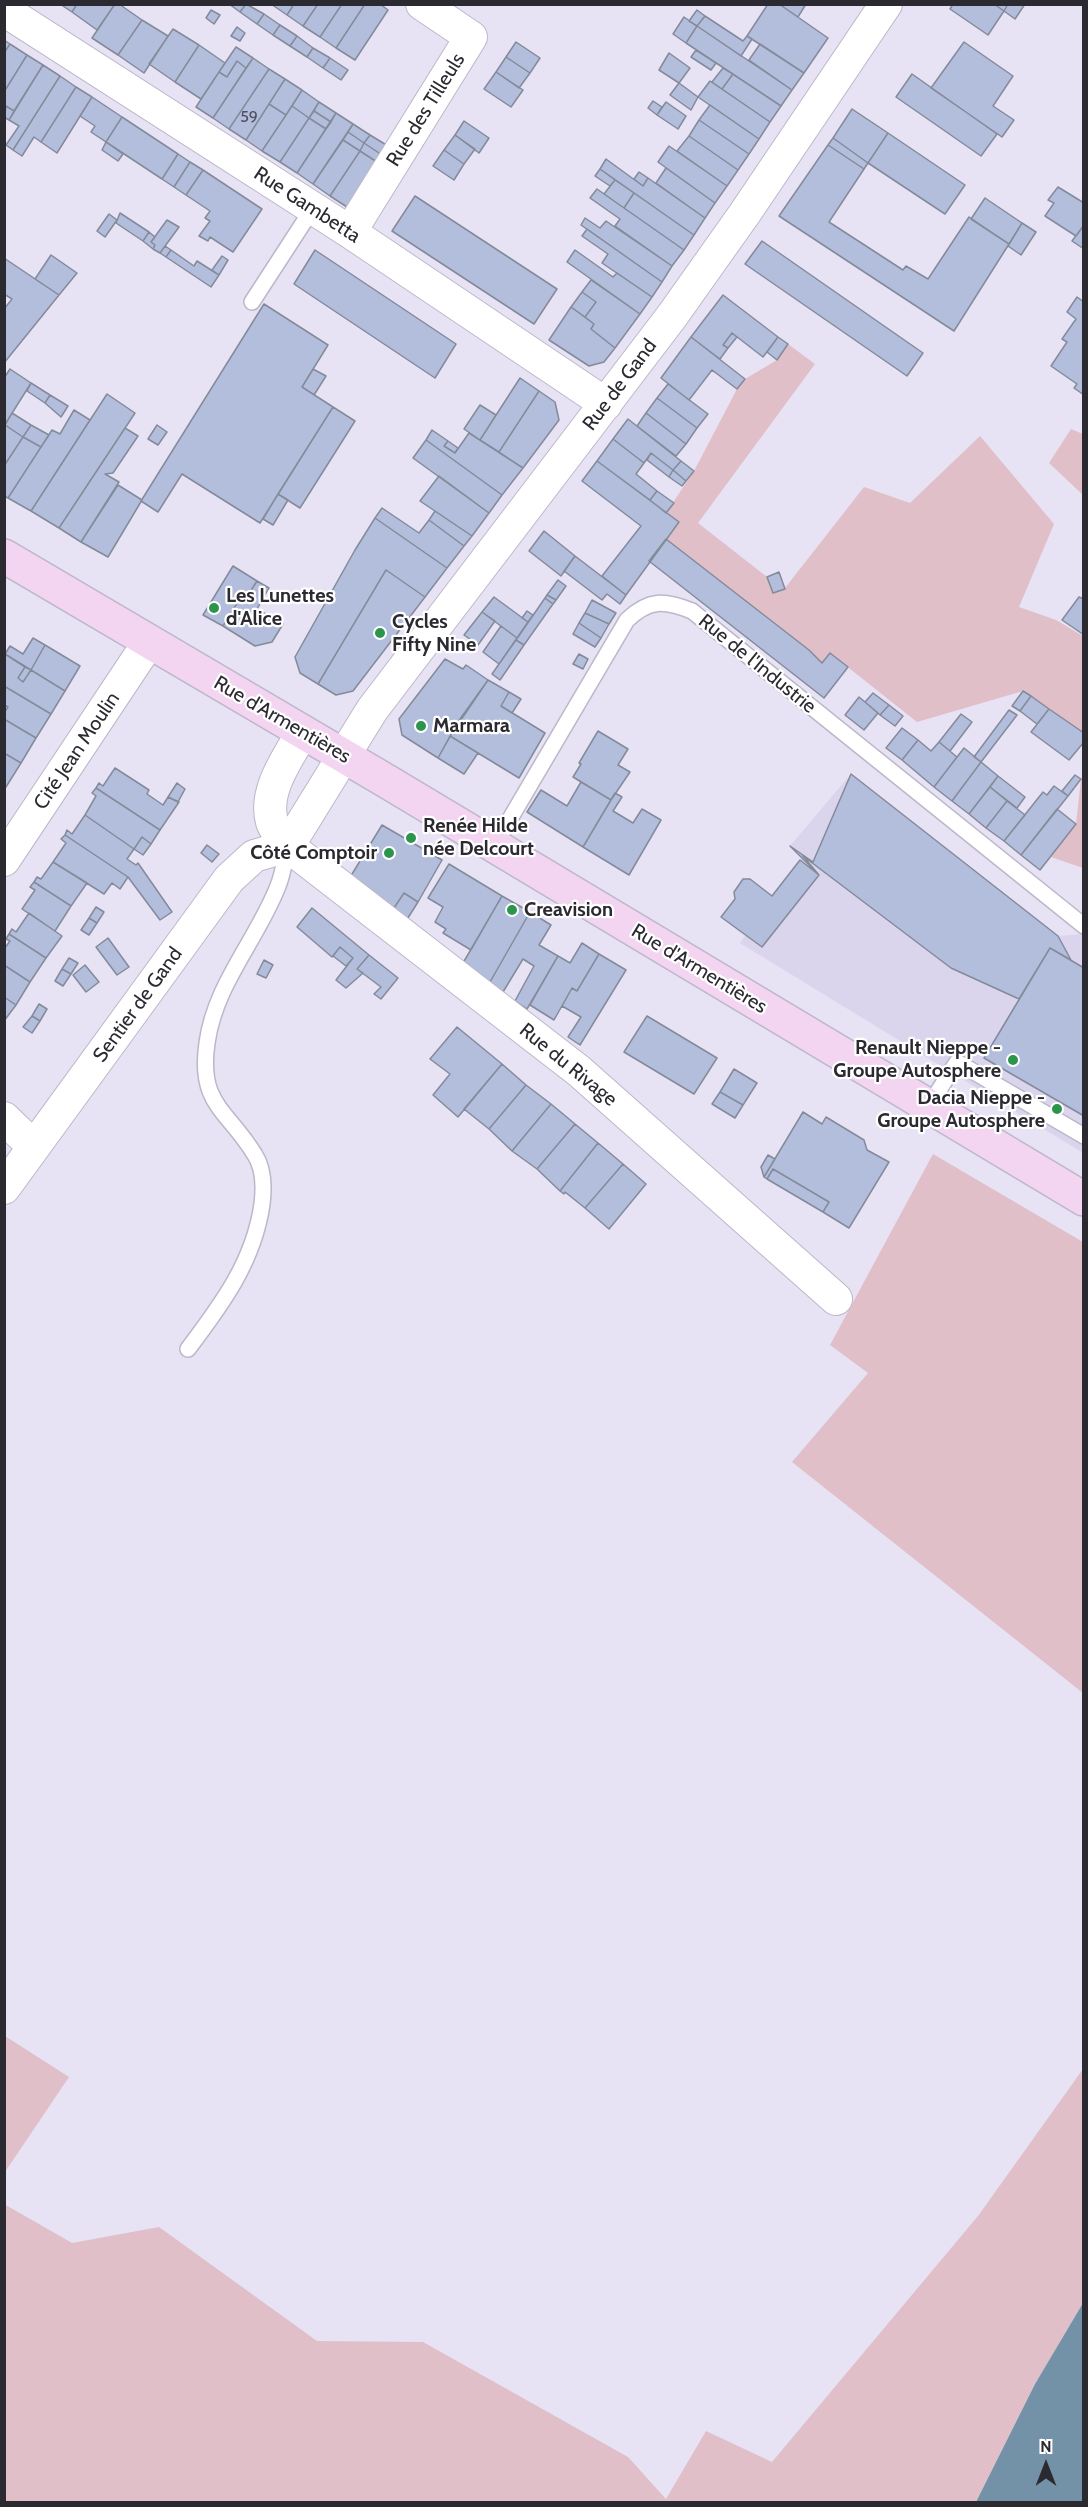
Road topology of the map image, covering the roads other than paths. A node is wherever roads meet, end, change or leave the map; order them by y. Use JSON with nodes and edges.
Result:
{"nodes":[{"id":1,"x":422,"y":4,"type":"edge"},
{"id":2,"x":886,"y":4,"type":"edge"},
{"id":3,"x":4,"y":9,"type":"edge"},
{"id":4,"x":313,"y":208,"type":"junction"},
{"id":5,"x":350,"y":232,"type":"junction"},
{"id":6,"x":252,"y":302,"type":"dead end"},
{"id":7,"x":606,"y":404,"type":"junction"},
{"id":8,"x":4,"y":556,"type":"edge"},
{"id":9,"x":149,"y":642,"type":"junction"},
{"id":10,"x":302,"y":733,"type":"junction"},
{"id":11,"x":343,"y":757,"type":"junction"},
{"id":12,"x":288,"y":846,"type":"junction"},
{"id":13,"x":494,"y":846,"type":"junction"},
{"id":14,"x":4,"y":860,"type":"edge"},
{"id":15,"x":1083,"y":926,"type":"edge"},
{"id":16,"x":928,"y":1107,"type":"junction"},
{"id":17,"x":4,"y":1118,"type":"edge"},
{"id":18,"x":1083,"y":1136,"type":"edge"},
{"id":19,"x":34,"y":1147,"type":"junction"},
{"id":20,"x":4,"y":1188,"type":"edge"},
{"id":21,"x":1083,"y":1199,"type":"edge"},
{"id":22,"x":836,"y":1299,"type":"dead end"},
{"id":23,"x":188,"y":1349,"type":"dead end"}],
"edges":[{"from":1,"to":5,"type":"street","name":"Rue des Tilleuls"},
{"from":2,"to":7,"type":"street","name":"Rue de Gand"},
{"from":3,"to":4,"type":"street","name":"Rue Gambetta"},
{"from":4,"to":5,"type":"street","name":"Rue Gambetta"},
{"from":4,"to":6,"type":"lane"},
{"from":5,"to":7,"type":"street","name":"Rue Gambetta"},
{"from":7,"to":11,"type":"street","name":"Rue de Gand"},
{"from":8,"to":9,"type":"main road","name":"Rue d'Armentières"},
{"from":9,"to":10,"type":"main road","name":"Rue d'Armentières"},
{"from":9,"to":14,"type":"street","name":"Cité Jean Moulin"},
{"from":10,"to":11,"type":"main road","name":"Rue d'Armentières"},
{"from":10,"to":12,"type":"street","name":"Rue du Rivage"},
{"from":11,"to":12,"type":"street"},
{"from":11,"to":13,"type":"main road","name":"Rue d'Armentières"},
{"from":12,"to":19,"type":"street","name":"Sentier de Gand"},
{"from":12,"to":22,"type":"street","name":"Rue du Rivage"},
{"from":12,"to":23,"type":"lane"},
{"from":13,"to":15,"type":"lane","name":"Rue de l'Industrie"},
{"from":13,"to":16,"type":"main road","name":"Rue d'Armentières"},
{"from":16,"to":18,"type":"lane"},
{"from":16,"to":21,"type":"main road","name":"Rue d'Armentières"},
{"from":17,"to":19,"type":"street"},
{"from":19,"to":20,"type":"street","name":"Sentier de Gand"}]}
